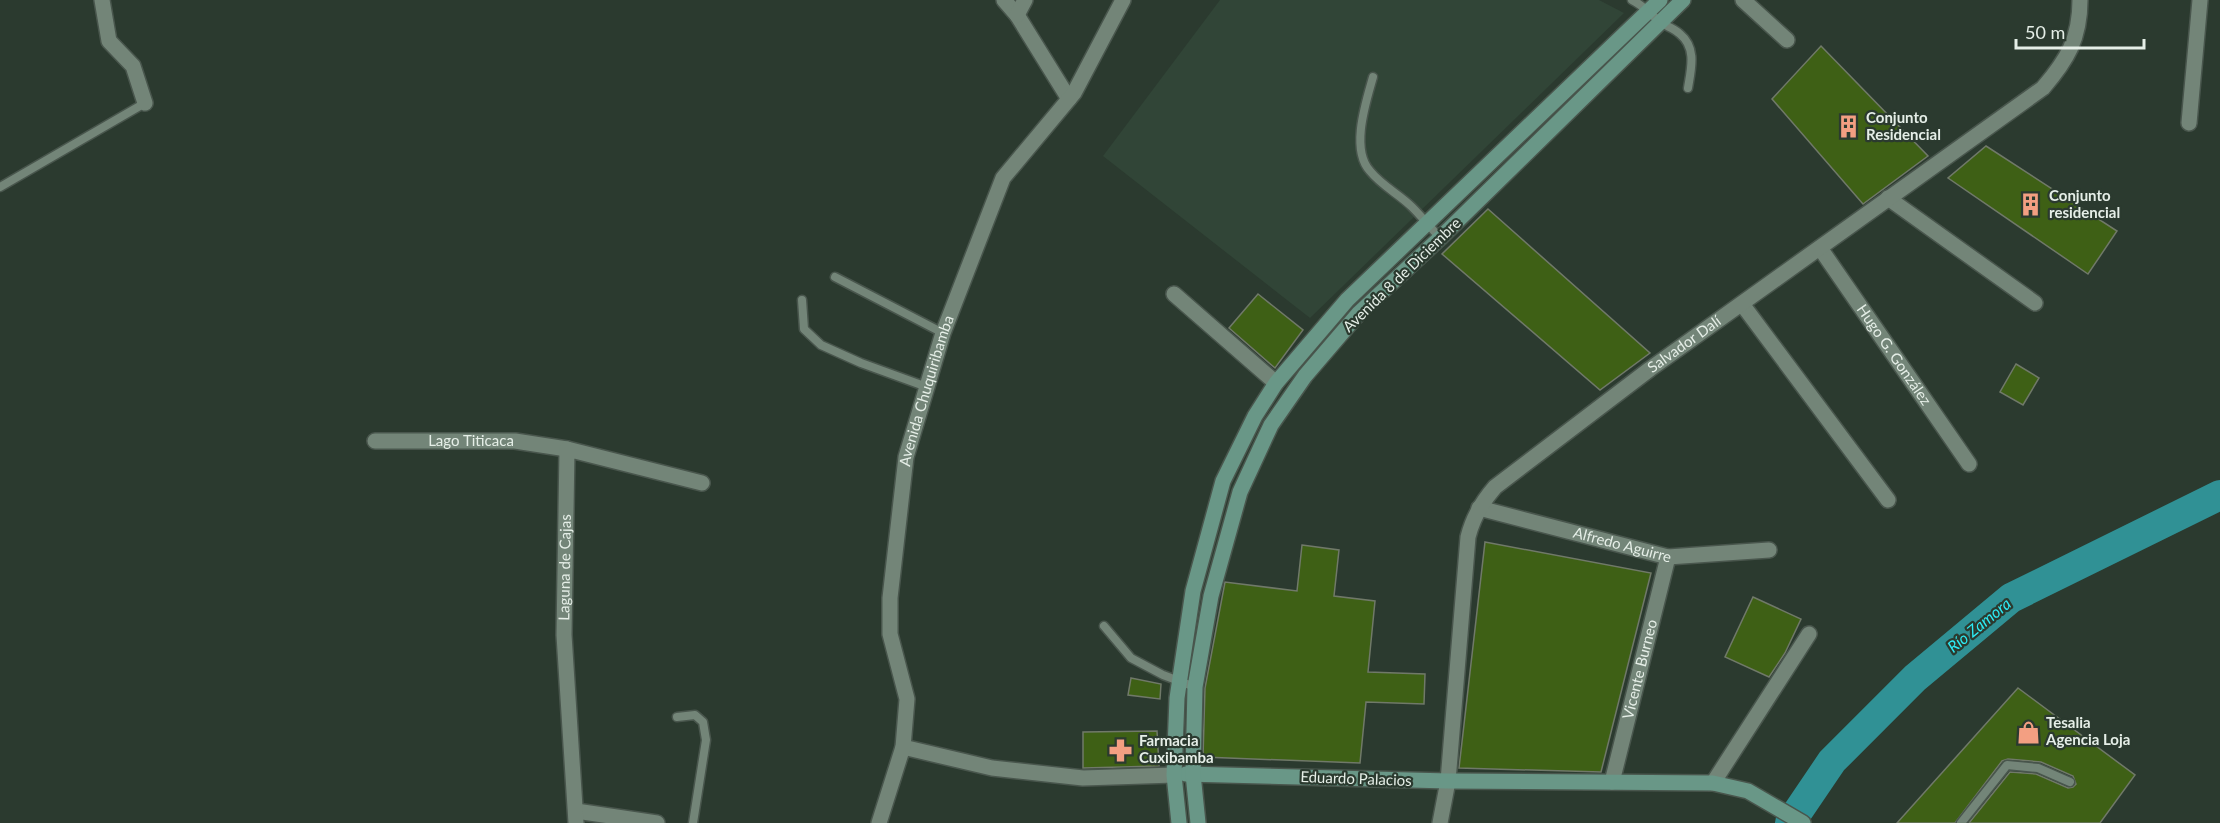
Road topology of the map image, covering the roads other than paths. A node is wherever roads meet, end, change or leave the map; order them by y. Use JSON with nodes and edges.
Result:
{"nodes":[{"id":1,"x":102,"y":0,"type":"edge"},
{"id":2,"x":1004,"y":0,"type":"edge"},
{"id":3,"x":1025,"y":0,"type":"edge"},
{"id":4,"x":1123,"y":0,"type":"edge"},
{"id":5,"x":1632,"y":0,"type":"edge"},
{"id":6,"x":1660,"y":0,"type":"edge"},
{"id":7,"x":1683,"y":0,"type":"edge"},
{"id":8,"x":1743,"y":0,"type":"edge"},
{"id":9,"x":2080,"y":0,"type":"edge"},
{"id":10,"x":2200,"y":0,"type":"edge"},
{"id":11,"x":1648,"y":12,"type":"junction"},
{"id":12,"x":1017,"y":15,"type":"junction"},
{"id":13,"x":1660,"y":23,"type":"junction"},
{"id":14,"x":1787,"y":40,"type":"dead end"},
{"id":15,"x":1373,"y":77,"type":"dead end"},
{"id":16,"x":1688,"y":88,"type":"dead end"},
{"id":17,"x":1069,"y":99,"type":"junction"},
{"id":18,"x":145,"y":103,"type":"joint"},
{"id":19,"x":2188,"y":123,"type":"dead end"},
{"id":20,"x":0,"y":187,"type":"edge"},
{"id":21,"x":1888,"y":198,"type":"junction"},
{"id":22,"x":1426,"y":224,"type":"junction"},
{"id":23,"x":1440,"y":238,"type":"junction"},
{"id":24,"x":1820,"y":248,"type":"junction"},
{"id":25,"x":835,"y":277,"type":"dead end"},
{"id":26,"x":1174,"y":294,"type":"dead end"},
{"id":27,"x":802,"y":300,"type":"dead end"},
{"id":28,"x":2035,"y":303,"type":"dead end"},
{"id":29,"x":1742,"y":304,"type":"junction"},
{"id":30,"x":943,"y":333,"type":"junction"},
{"id":31,"x":1276,"y":383,"type":"junction"},
{"id":32,"x":927,"y":387,"type":"junction"},
{"id":33,"x":375,"y":441,"type":"dead end"},
{"id":34,"x":567,"y":449,"type":"junction"},
{"id":35,"x":1969,"y":464,"type":"dead end"},
{"id":36,"x":702,"y":483,"type":"dead end"},
{"id":37,"x":1888,"y":500,"type":"dead end"},
{"id":38,"x":1479,"y":508,"type":"junction"},
{"id":39,"x":1769,"y":550,"type":"dead end"},
{"id":40,"x":1668,"y":557,"type":"junction"},
{"id":41,"x":1104,"y":626,"type":"dead end"},
{"id":42,"x":1809,"y":633,"type":"dead end"},
{"id":43,"x":1180,"y":681,"type":"junction"},
{"id":44,"x":1195,"y":687,"type":"junction"},
{"id":45,"x":677,"y":717,"type":"dead end"},
{"id":46,"x":903,"y":747,"type":"junction"},
{"id":47,"x":1193,"y":774,"type":"junction"},
{"id":48,"x":1174,"y":775,"type":"junction"},
{"id":49,"x":1448,"y":781,"type":"junction"},
{"id":50,"x":1612,"y":782,"type":"junction"},
{"id":51,"x":2070,"y":782,"type":"dead end"},
{"id":52,"x":1713,"y":783,"type":"junction"},
{"id":53,"x":576,"y":817,"type":"edge"},
{"id":54,"x":657,"y":823,"type":"edge"},
{"id":55,"x":693,"y":823,"type":"edge"},
{"id":56,"x":879,"y":823,"type":"edge"},
{"id":57,"x":1179,"y":823,"type":"edge"},
{"id":58,"x":1198,"y":823,"type":"edge"},
{"id":59,"x":1440,"y":823,"type":"edge"},
{"id":60,"x":1803,"y":823,"type":"edge"},
{"id":61,"x":1961,"y":823,"type":"edge"}],
"edges":[{"from":1,"to":18,"type":"street"},
{"from":2,"to":12,"type":"street"},
{"from":3,"to":12,"type":"street"},
{"from":4,"to":17,"type":"street","name":"Avenida Chuquiribamba"},
{"from":5,"to":11,"type":"lane"},
{"from":6,"to":11,"type":"main road","name":"Avenida 8 de Diciembre"},
{"from":7,"to":13,"type":"main road","name":"Avenida 8 de Diciembre"},
{"from":8,"to":14,"type":"street"},
{"from":9,"to":21,"type":"street","name":"Salvador Dalí"},
{"from":10,"to":19,"type":"street"},
{"from":11,"to":13,"type":"lane"},
{"from":11,"to":22,"type":"main road","name":"Avenida 8 de Diciembre"},
{"from":12,"to":17,"type":"street"},
{"from":13,"to":16,"type":"lane"},
{"from":13,"to":23,"type":"main road","name":"Avenida 8 de Diciembre"},
{"from":15,"to":22,"type":"lane"},
{"from":17,"to":30,"type":"street","name":"Avenida Chuquiribamba"},
{"from":18,"to":20,"type":"lane"},
{"from":21,"to":24,"type":"street","name":"Salvador Dalí"},
{"from":21,"to":28,"type":"street"},
{"from":22,"to":23,"type":"lane"},
{"from":22,"to":31,"type":"main road","name":"Avenida 8 de Diciembre"},
{"from":23,"to":44,"type":"main road","name":"Avenida 8 de Diciembre"},
{"from":24,"to":29,"type":"street","name":"Salvador Dalí"},
{"from":24,"to":35,"type":"street","name":"Hugo G. González"},
{"from":25,"to":30,"type":"lane"},
{"from":26,"to":31,"type":"street"},
{"from":27,"to":32,"type":"lane"},
{"from":29,"to":37,"type":"street"},
{"from":29,"to":38,"type":"street","name":"Salvador Dalí"},
{"from":30,"to":32,"type":"street","name":"Avenida Chuquiribamba"},
{"from":31,"to":43,"type":"main road","name":"Avenida 8 de Diciembre"},
{"from":32,"to":46,"type":"street","name":"Avenida Chuquiribamba"},
{"from":33,"to":34,"type":"street","name":"Lago Titicaca"},
{"from":34,"to":36,"type":"street"},
{"from":34,"to":53,"type":"street","name":"Laguna de Cajas"},
{"from":38,"to":40,"type":"street","name":"Alfredo Aguirre"},
{"from":38,"to":49,"type":"street","name":"Salvador Dalí"},
{"from":39,"to":40,"type":"street","name":"Alfredo Aguirre"},
{"from":40,"to":50,"type":"street","name":"Vicente Burneo"},
{"from":41,"to":43,"type":"lane"},
{"from":42,"to":52,"type":"street"},
{"from":43,"to":44,"type":"lane"},
{"from":43,"to":48,"type":"main road","name":"Avenida 8 de Diciembre"},
{"from":44,"to":47,"type":"main road","name":"Avenida 8 de Diciembre"},
{"from":45,"to":55,"type":"lane"},
{"from":46,"to":48,"type":"street","name":"Eduardo Palacios"},
{"from":46,"to":56,"type":"street","name":"Avenida Chuquiribamba"},
{"from":47,"to":48,"type":"main road","name":"Eduardo Palacios"},
{"from":47,"to":49,"type":"main road","name":"Eduardo Palacios"},
{"from":47,"to":58,"type":"main road","name":"Avenida 8 de Diciembre"},
{"from":48,"to":57,"type":"main road","name":"Avenida 8 de Diciembre"},
{"from":49,"to":50,"type":"main road","name":"Eduardo Palacios"},
{"from":49,"to":59,"type":"street","name":"Salvador Dalí"},
{"from":50,"to":52,"type":"main road","name":"Eduardo Palacios"},
{"from":51,"to":61,"type":"lane"},
{"from":52,"to":60,"type":"main road","name":"Eduardo Palacios"},
{"from":53,"to":54,"type":"street"}]}
